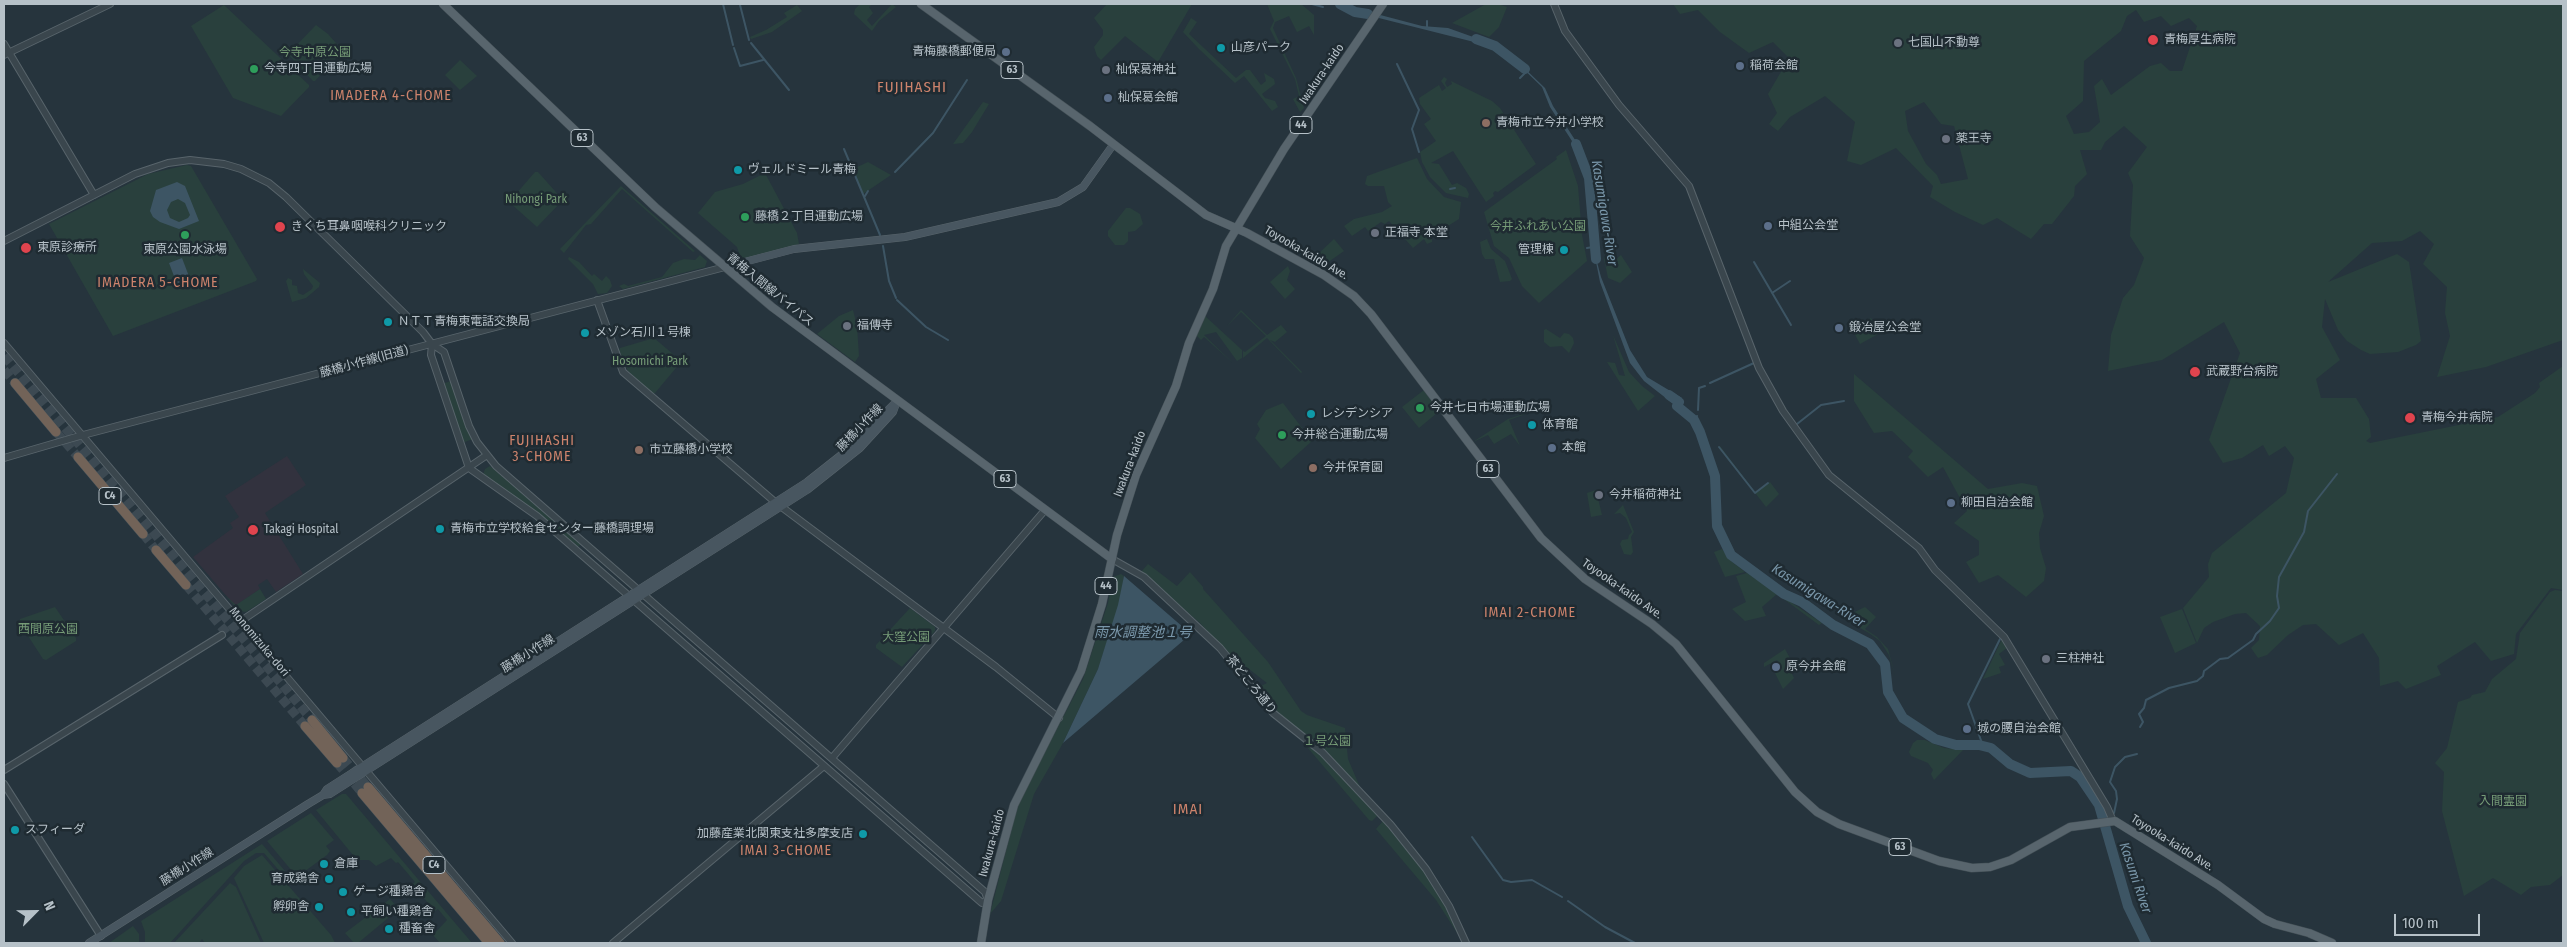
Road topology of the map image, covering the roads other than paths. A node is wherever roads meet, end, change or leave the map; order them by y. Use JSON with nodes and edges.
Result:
{"nodes":[{"id":1,"x":110,"y":4,"type":"edge"},
{"id":2,"x":443,"y":4,"type":"edge"},
{"id":3,"x":921,"y":4,"type":"edge"},
{"id":4,"x":1554,"y":4,"type":"edge"},
{"id":5,"x":1381,"y":6,"type":"edge"},
{"id":6,"x":4,"y":44,"type":"edge"},
{"id":7,"x":7,"y":54,"type":"edge"},
{"id":8,"x":1113,"y":145,"type":"junction"},
{"id":9,"x":94,"y":195,"type":"junction"},
{"id":10,"x":1235,"y":229,"type":"junction"},
{"id":11,"x":4,"y":241,"type":"edge"},
{"id":12,"x":725,"y":267,"type":"junction"},
{"id":13,"x":597,"y":300,"type":"junction"},
{"id":14,"x":4,"y":343,"type":"edge"},
{"id":15,"x":432,"y":344,"type":"junction"},
{"id":16,"x":15,"y":383,"type":"tunnel mouth"},
{"id":17,"x":897,"y":401,"type":"junction"},
{"id":18,"x":56,"y":432,"type":"tunnel mouth"},
{"id":19,"x":83,"y":436,"type":"junction"},
{"id":20,"x":487,"y":455,"type":"junction"},
{"id":21,"x":78,"y":457,"type":"tunnel mouth"},
{"id":22,"x":4,"y":458,"type":"edge"},
{"id":23,"x":469,"y":468,"type":"junction"},
{"id":24,"x":778,"y":504,"type":"junction"},
{"id":25,"x":1046,"y":510,"type":"junction"},
{"id":26,"x":143,"y":534,"type":"tunnel mouth"},
{"id":27,"x":156,"y":550,"type":"tunnel mouth"},
{"id":28,"x":1112,"y":559,"type":"junction"},
{"id":29,"x":186,"y":585,"type":"tunnel mouth"},
{"id":30,"x":641,"y":592,"type":"junction"},
{"id":31,"x":632,"y":598,"type":"junction"},
{"id":32,"x":241,"y":621,"type":"junction"},
{"id":33,"x":943,"y":629,"type":"junction"},
{"id":34,"x":222,"y":635,"type":"dead end"},
{"id":35,"x":692,"y":637,"type":"junction"},
{"id":36,"x":685,"y":644,"type":"junction"},
{"id":37,"x":781,"y":714,"type":"junction"},
{"id":38,"x":1059,"y":718,"type":"junction"},
{"id":39,"x":774,"y":722,"type":"junction"},
{"id":40,"x":308,"y":723,"type":"tunnel mouth"},
{"id":41,"x":832,"y":758,"type":"junction"},
{"id":42,"x":340,"y":761,"type":"tunnel mouth"},
{"id":43,"x":824,"y":766,"type":"junction"},
{"id":44,"x":364,"y":768,"type":"junction"},
{"id":45,"x":4,"y":770,"type":"edge"},
{"id":46,"x":4,"y":784,"type":"edge"},
{"id":47,"x":885,"y":805,"type":"junction"},
{"id":48,"x":878,"y":813,"type":"junction"},
{"id":49,"x":2106,"y":821,"type":"junction"},
{"id":50,"x":988,"y":900,"type":"junction"},
{"id":51,"x":101,"y":936,"type":"junction"},
{"id":52,"x":89,"y":943,"type":"edge"},
{"id":53,"x":489,"y":943,"type":"edge"},
{"id":54,"x":500,"y":943,"type":"edge"},
{"id":55,"x":512,"y":943,"type":"edge"},
{"id":56,"x":613,"y":943,"type":"edge"},
{"id":57,"x":981,"y":943,"type":"edge"},
{"id":58,"x":1466,"y":943,"type":"edge"},
{"id":59,"x":2332,"y":943,"type":"edge"}],
"edges":[{"from":1,"to":7,"type":"street"},
{"from":2,"to":12,"type":"main road","name":"青梅入間線バイパス","number":"63"},
{"from":3,"to":8,"type":"main road","name":"Toyooka-kaido Ave.","number":"63"},
{"from":4,"to":49,"type":"street"},
{"from":5,"to":10,"type":"main road","name":"Iwakura-kaido","number":"44"},
{"from":6,"to":7,"type":"street"},
{"from":7,"to":9,"type":"street"},
{"from":8,"to":10,"type":"main road","name":"Toyooka-kaido Ave.","number":"63"},
{"from":8,"to":12,"type":"main road"},
{"from":9,"to":11,"type":"street"},
{"from":9,"to":15,"type":"street"},
{"from":10,"to":28,"type":"main road","name":"Iwakura-kaido","number":"44"},
{"from":10,"to":49,"type":"main road","name":"Toyooka-kaido Ave.","number":"63"},
{"from":12,"to":13,"type":"street","name":"藤橋小作線(旧道)"},
{"from":12,"to":17,"type":"main road","name":"青梅入間線バイパス","number":"63"},
{"from":13,"to":15,"type":"street","name":"藤橋小作線(旧道)"},
{"from":13,"to":24,"type":"street"},
{"from":14,"to":19,"type":"street","name":"Monomizuka-dori"},
{"from":15,"to":19,"type":"street","name":"藤橋小作線(旧道)"},
{"from":15,"to":20,"type":"street"},
{"from":15,"to":23,"type":"street"},
{"from":16,"to":18,"type":"highway"},
{"from":17,"to":24,"type":"main road","name":"藤橋小作線"},
{"from":17,"to":25,"type":"main road","name":"青梅入間線バイパス","number":"63"},
{"from":19,"to":22,"type":"street","name":"藤橋小作線(旧道)"},
{"from":19,"to":32,"type":"street","name":"Monomizuka-dori"},
{"from":20,"to":23,"type":"street"},
{"from":20,"to":30,"type":"street"},
{"from":21,"to":26,"type":"highway","number":"C4"},
{"from":23,"to":31,"type":"street"},
{"from":23,"to":32,"type":"street"},
{"from":24,"to":30,"type":"main road","name":"藤橋小作線"},
{"from":24,"to":33,"type":"street"},
{"from":25,"to":28,"type":"main road","name":"青梅入間線バイパス","number":"63"},
{"from":25,"to":33,"type":"street"},
{"from":27,"to":29,"type":"highway"},
{"from":28,"to":38,"type":"main road","name":"Iwakura-kaido","number":"44"},
{"from":28,"to":58,"type":"street","name":"茶どころ通り"},
{"from":30,"to":31,"type":"main road","name":"藤橋小作線"},
{"from":30,"to":35,"type":"street"},
{"from":31,"to":36,"type":"street"},
{"from":31,"to":44,"type":"main road","name":"藤橋小作線"},
{"from":32,"to":44,"type":"street","name":"Monomizuka-dori"},
{"from":33,"to":38,"type":"street"},
{"from":33,"to":41,"type":"street"},
{"from":34,"to":45,"type":"street"},
{"from":35,"to":36,"type":"street"},
{"from":35,"to":37,"type":"street"},
{"from":36,"to":39,"type":"street"},
{"from":37,"to":39,"type":"street"},
{"from":37,"to":41,"type":"street"},
{"from":38,"to":50,"type":"main road","name":"Iwakura-kaido","number":"44"},
{"from":39,"to":43,"type":"street"},
{"from":40,"to":42,"type":"highway"},
{"from":41,"to":47,"type":"street"},
{"from":43,"to":48,"type":"street"},
{"from":43,"to":56,"type":"street"},
{"from":44,"to":51,"type":"main road","name":"藤橋小作線"},
{"from":44,"to":55,"type":"street","name":"Monomizuka-dori"},
{"from":46,"to":51,"type":"street"},
{"from":47,"to":48,"type":"street"},
{"from":47,"to":50,"type":"street"},
{"from":48,"to":50,"type":"street"},
{"from":49,"to":59,"type":"main road","name":"Toyooka-kaido Ave."},
{"from":50,"to":57,"type":"main road","name":"Iwakura-kaido","number":"44"},
{"from":51,"to":52,"type":"main road","name":"藤橋小作線"},
{"from":53,"to":54,"type":"highway","number":"C4"}]}
